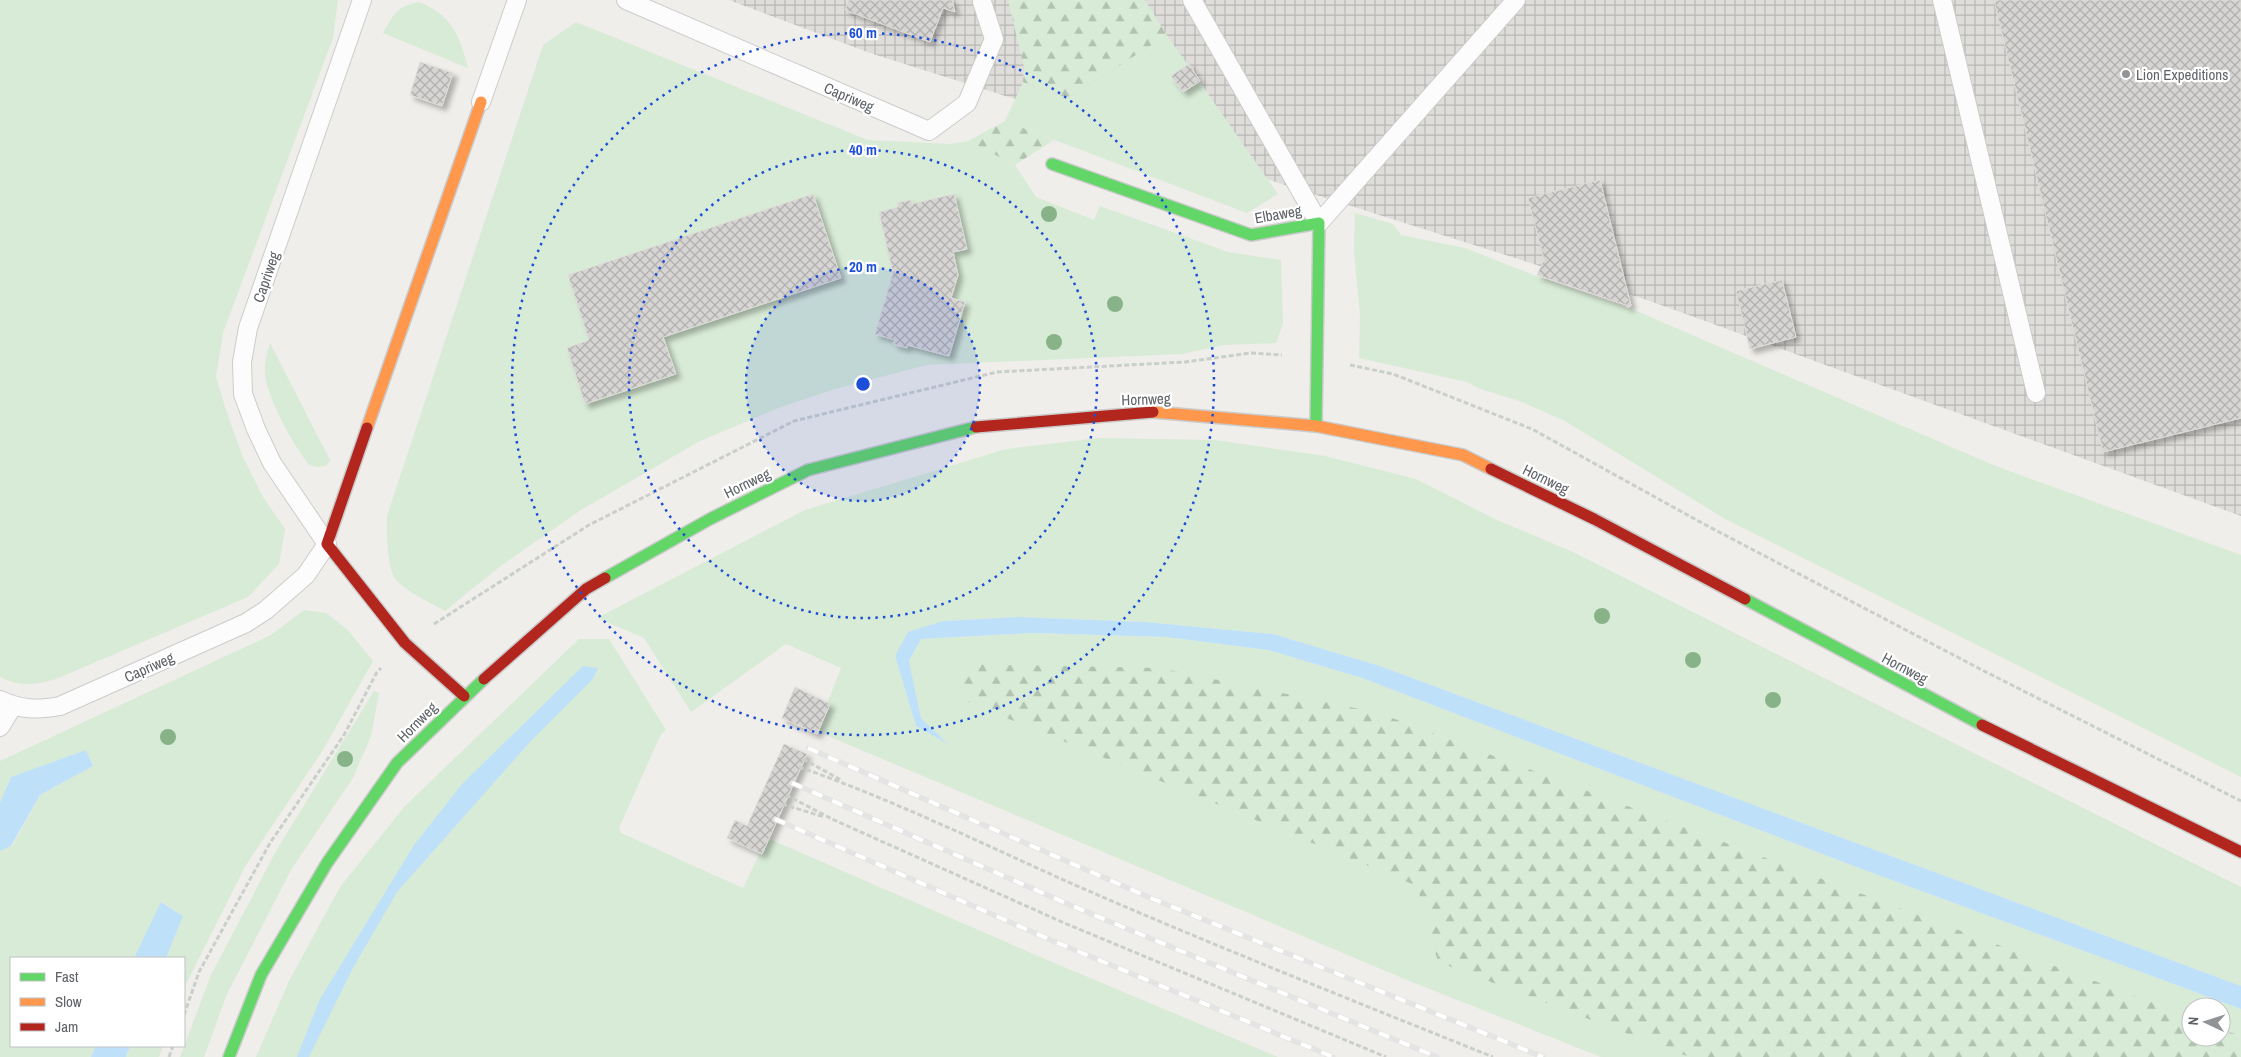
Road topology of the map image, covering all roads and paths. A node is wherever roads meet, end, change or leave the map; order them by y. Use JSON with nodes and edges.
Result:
{"nodes":[{"id":1,"x":362,"y":0,"type":"edge"},
{"id":2,"x":518,"y":0,"type":"edge"},
{"id":3,"x":626,"y":0,"type":"edge"},
{"id":4,"x":1192,"y":0,"type":"edge"},
{"id":5,"x":1516,"y":0,"type":"edge"},
{"id":6,"x":1942,"y":0,"type":"edge"},
{"id":7,"x":982,"y":2,"type":"dead end"},
{"id":8,"x":481,"y":102,"type":"joint"},
{"id":9,"x":1052,"y":164,"type":"dead end"},
{"id":10,"x":1319,"y":223,"type":"junction"},
{"id":11,"x":1316,"y":357,"type":"junction"},
{"id":12,"x":2036,"y":393,"type":"dead end"},
{"id":13,"x":1316,"y":426,"type":"junction"},
{"id":14,"x":327,"y":544,"type":"junction"},
{"id":15,"x":405,"y":643,"type":"junction"},
{"id":16,"x":464,"y":696,"type":"junction"},
{"id":17,"x":6,"y":703,"type":"edge"},
{"id":18,"x":0,"y":727,"type":"edge"},
{"id":19,"x":803,"y":759,"type":"dead end"},
{"id":20,"x":799,"y":767,"type":"dead end"},
{"id":21,"x":850,"y":785,"type":"junction"},
{"id":22,"x":786,"y":796,"type":"dead end"},
{"id":23,"x":2241,"y":801,"type":"edge"},
{"id":24,"x":782,"y":804,"type":"dead end"},
{"id":25,"x":834,"y":820,"type":"junction"},
{"id":26,"x":2241,"y":852,"type":"edge"},
{"id":27,"x":185,"y":1012,"type":"edge"},
{"id":28,"x":229,"y":1057,"type":"edge"},
{"id":29,"x":1386,"y":1057,"type":"edge"},
{"id":30,"x":1493,"y":1057,"type":"edge"}],
"edges":[{"from":1,"to":14,"type":"lane","name":"Capriweg"},
{"from":2,"to":8,"type":"lane","name":"Capriweg"},
{"from":3,"to":7,"type":"lane","name":"Capriweg"},
{"from":4,"to":10,"type":"lane"},
{"from":5,"to":10,"type":"lane"},
{"from":6,"to":12,"type":"lane"},
{"from":8,"to":14,"type":"street","name":"Capriweg"},
{"from":9,"to":10,"type":"street","name":"Elbaweg"},
{"from":10,"to":11,"type":"street","name":"Elbaweg"},
{"from":11,"to":13,"type":"street","name":"Elbaweg"},
{"from":11,"to":15,"type":"path"},
{"from":11,"to":23,"type":"path"},
{"from":13,"to":16,"type":"street","name":"Hornweg"},
{"from":13,"to":26,"type":"street","name":"Hornweg"},
{"from":14,"to":15,"type":"street","name":"Capriweg"},
{"from":14,"to":17,"type":"lane","name":"Capriweg"},
{"from":15,"to":16,"type":"street","name":"Capriweg"},
{"from":15,"to":27,"type":"path"},
{"from":16,"to":28,"type":"street","name":"Hornweg"},
{"from":17,"to":18,"type":"lane"},
{"from":19,"to":21,"type":"path"},
{"from":20,"to":21,"type":"path"},
{"from":21,"to":30,"type":"path"},
{"from":22,"to":25,"type":"path"},
{"from":24,"to":25,"type":"path"},
{"from":25,"to":29,"type":"path"}]}
